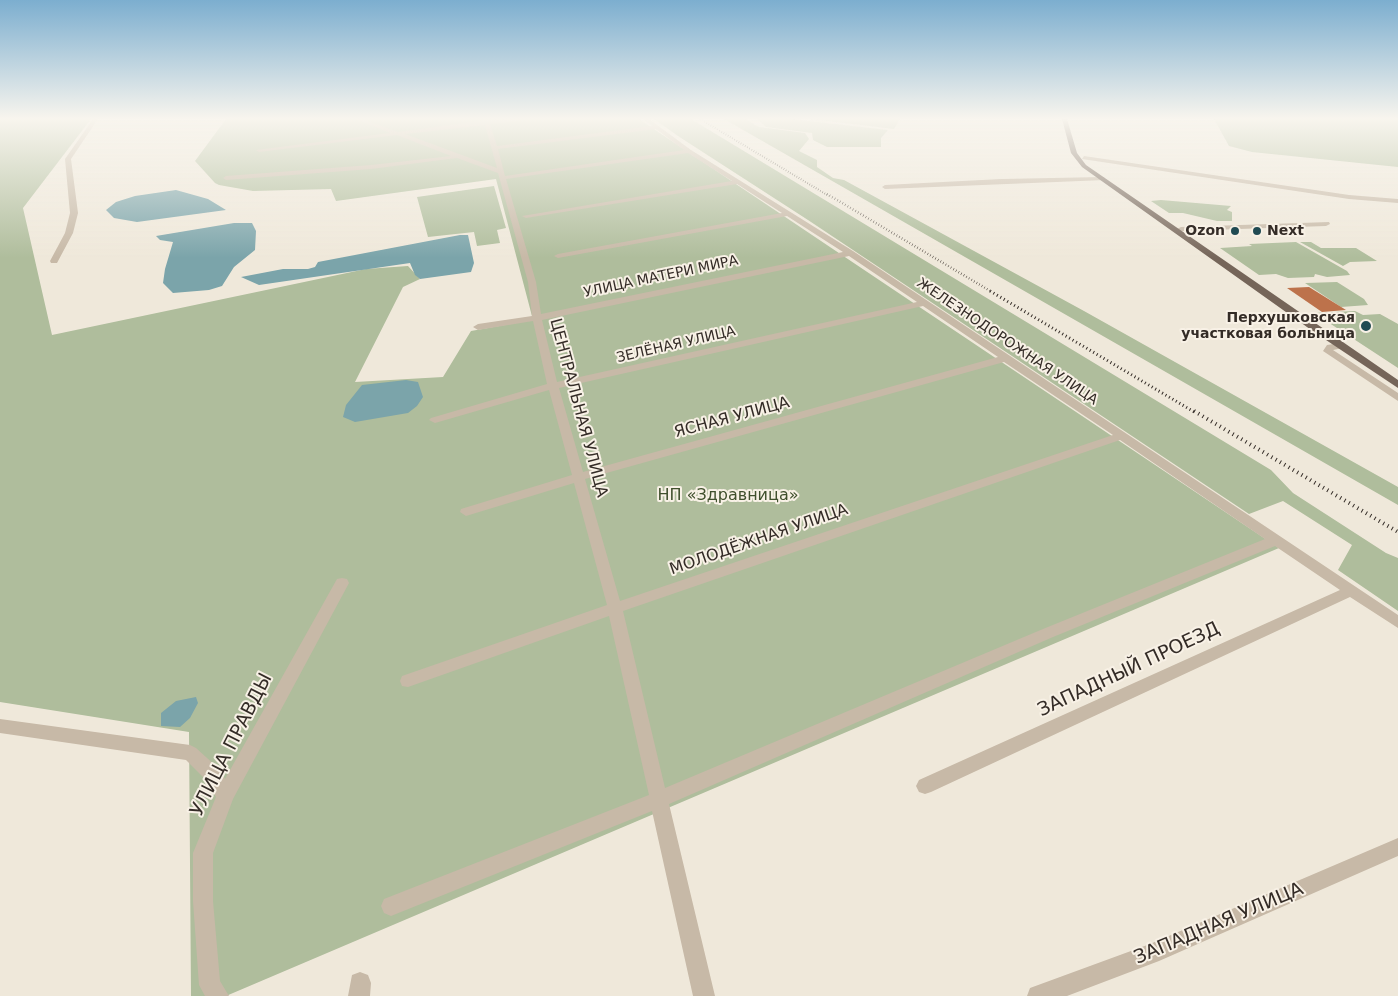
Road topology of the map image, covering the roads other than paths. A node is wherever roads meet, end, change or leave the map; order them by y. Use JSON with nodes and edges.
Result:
{"nodes":[{"id":1,"x":69,"y":165,"type":"edge"},
{"id":2,"x":384,"y":165,"type":"edge"},
{"id":3,"x":478,"y":165,"type":"edge"},
{"id":4,"x":499,"y":165,"type":"edge"},
{"id":5,"x":581,"y":165,"type":"edge"},
{"id":6,"x":606,"y":165,"type":"edge"},
{"id":7,"x":713,"y":165,"type":"edge"},
{"id":8,"x":1086,"y":165,"type":"edge"},
{"id":9,"x":1091,"y":165,"type":"edge"},
{"id":10,"x":1134,"y":165,"type":"edge"},
{"id":11,"x":502,"y":175,"type":"junction"},
{"id":12,"x":226,"y":178,"type":"dead end"},
{"id":13,"x":514,"y":180,"type":"dead end"},
{"id":14,"x":1103,"y":180,"type":"junction"},
{"id":15,"x":738,"y":182,"type":"junction"},
{"id":16,"x":885,"y":187,"type":"dead end"},
{"id":17,"x":1398,"y":201,"type":"edge"},
{"id":18,"x":788,"y":214,"type":"junction"},
{"id":19,"x":526,"y":216,"type":"dead end"},
{"id":20,"x":1326,"y":224,"type":"dead end"},
{"id":21,"x":1181,"y":228,"type":"junction"},
{"id":22,"x":850,"y":253,"type":"junction"},
{"id":23,"x":558,"y":256,"type":"dead end"},
{"id":24,"x":54,"y":261,"type":"dead end"},
{"id":25,"x":924,"y":303,"type":"junction"},
{"id":26,"x":537,"y":318,"type":"junction"},
{"id":27,"x":478,"y":327,"type":"dead end"},
{"id":28,"x":1340,"y":346,"type":"junction"},
{"id":29,"x":1006,"y":358,"type":"junction"},
{"id":30,"x":1398,"y":376,"type":"edge"},
{"id":31,"x":1398,"y":385,"type":"edge"},
{"id":32,"x":553,"y":386,"type":"junction"},
{"id":33,"x":1398,"y":398,"type":"edge"},
{"id":34,"x":435,"y":420,"type":"dead end"},
{"id":35,"x":1122,"y":436,"type":"junction"},
{"id":36,"x":579,"y":477,"type":"junction"},
{"id":37,"x":466,"y":512,"type":"dead end"},
{"id":38,"x":1276,"y":540,"type":"junction"},
{"id":39,"x":342,"y":583,"type":"dead end"},
{"id":40,"x":1350,"y":591,"type":"junction"},
{"id":41,"x":615,"y":608,"type":"junction"},
{"id":42,"x":1398,"y":622,"type":"edge"},
{"id":43,"x":408,"y":680,"type":"dead end"},
{"id":44,"x":0,"y":726,"type":"edge"},
{"id":45,"x":925,"y":786,"type":"dead end"},
{"id":46,"x":225,"y":796,"type":"junction"},
{"id":47,"x":658,"y":800,"type":"junction"},
{"id":48,"x":1398,"y":847,"type":"edge"},
{"id":49,"x":391,"y":906,"type":"dead end"},
{"id":50,"x":218,"y":996,"type":"edge"},
{"id":51,"x":704,"y":996,"type":"edge"},
{"id":52,"x":1038,"y":996,"type":"edge"}],
"edges":[{"from":1,"to":24,"type":"street"},
{"from":2,"to":12,"type":"street"},
{"from":3,"to":11,"type":"street"},
{"from":4,"to":11,"type":"street","name":"ЦЕНТРАЛЬНАЯ УЛИЦА"},
{"from":5,"to":11,"type":"street"},
{"from":6,"to":13,"type":"street"},
{"from":7,"to":15,"type":"street","name":"ЖЕЛЕЗНОДОРОЖНАЯ УЛИЦА"},
{"from":8,"to":14,"type":"main road"},
{"from":9,"to":21,"type":"main road"},
{"from":10,"to":17,"type":"street"},
{"from":11,"to":26,"type":"street","name":"ЦЕНТРАЛЬНАЯ УЛИЦА"},
{"from":14,"to":16,"type":"street"},
{"from":14,"to":28,"type":"main road"},
{"from":15,"to":18,"type":"street","name":"ЖЕЛЕЗНОДОРОЖНАЯ УЛИЦА"},
{"from":15,"to":19,"type":"street"},
{"from":18,"to":22,"type":"street","name":"ЖЕЛЕЗНОДОРОЖНАЯ УЛИЦА"},
{"from":18,"to":23,"type":"street"},
{"from":20,"to":21,"type":"street"},
{"from":21,"to":30,"type":"main road"},
{"from":22,"to":25,"type":"street","name":"ЖЕЛЕЗНОДОРОЖНАЯ УЛИЦА"},
{"from":22,"to":26,"type":"street","name":"УЛИЦА МАТЕРИ МИРА"},
{"from":25,"to":29,"type":"street","name":"ЖЕЛЕЗНОДОРОЖНАЯ УЛИЦА"},
{"from":25,"to":32,"type":"street","name":"ЗЕЛЁНАЯ УЛИЦА"},
{"from":26,"to":27,"type":"street","name":"УЛИЦА МАТЕРИ МИРА"},
{"from":26,"to":32,"type":"street","name":"ЦЕНТРАЛЬНАЯ УЛИЦА"},
{"from":28,"to":31,"type":"main road"},
{"from":28,"to":33,"type":"street"},
{"from":29,"to":35,"type":"street","name":"ЖЕЛЕЗНОДОРОЖНАЯ УЛИЦА"},
{"from":29,"to":36,"type":"street","name":"ЯСНАЯ УЛИЦА"},
{"from":32,"to":34,"type":"street","name":"ЗЕЛЁНАЯ УЛИЦА"},
{"from":32,"to":36,"type":"street","name":"ЦЕНТРАЛЬНАЯ УЛИЦА"},
{"from":35,"to":38,"type":"street","name":"ЖЕЛЕЗНОДОРОЖНАЯ УЛИЦА"},
{"from":35,"to":41,"type":"street","name":"МОЛОДЁЖНАЯ УЛИЦА"},
{"from":36,"to":37,"type":"street","name":"ЯСНАЯ УЛИЦА"},
{"from":36,"to":41,"type":"street","name":"ЦЕНТРАЛЬНАЯ УЛИЦА"},
{"from":38,"to":40,"type":"street","name":"ЖЕЛЕЗНОДОРОЖНАЯ УЛИЦА"},
{"from":38,"to":47,"type":"street"},
{"from":39,"to":46,"type":"street","name":"УЛИЦА ПРАВДЫ"},
{"from":40,"to":42,"type":"street","name":"ЖЕЛЕЗНОДОРОЖНАЯ УЛИЦА"},
{"from":40,"to":45,"type":"street","name":"ЗАПАДНЫЙ ПРОЕЗД"},
{"from":41,"to":43,"type":"street","name":"МОЛОДЁЖНАЯ УЛИЦА"},
{"from":41,"to":47,"type":"street","name":"ЦЕНТРАЛЬНАЯ УЛИЦА"},
{"from":44,"to":46,"type":"street"},
{"from":46,"to":50,"type":"street","name":"УЛИЦА ПРАВДЫ"},
{"from":47,"to":49,"type":"street"},
{"from":47,"to":51,"type":"street","name":"ЦЕНТРАЛЬНАЯ УЛИЦА"},
{"from":48,"to":52,"type":"street","name":"ЗАПАДНАЯ УЛИЦА"}]}
